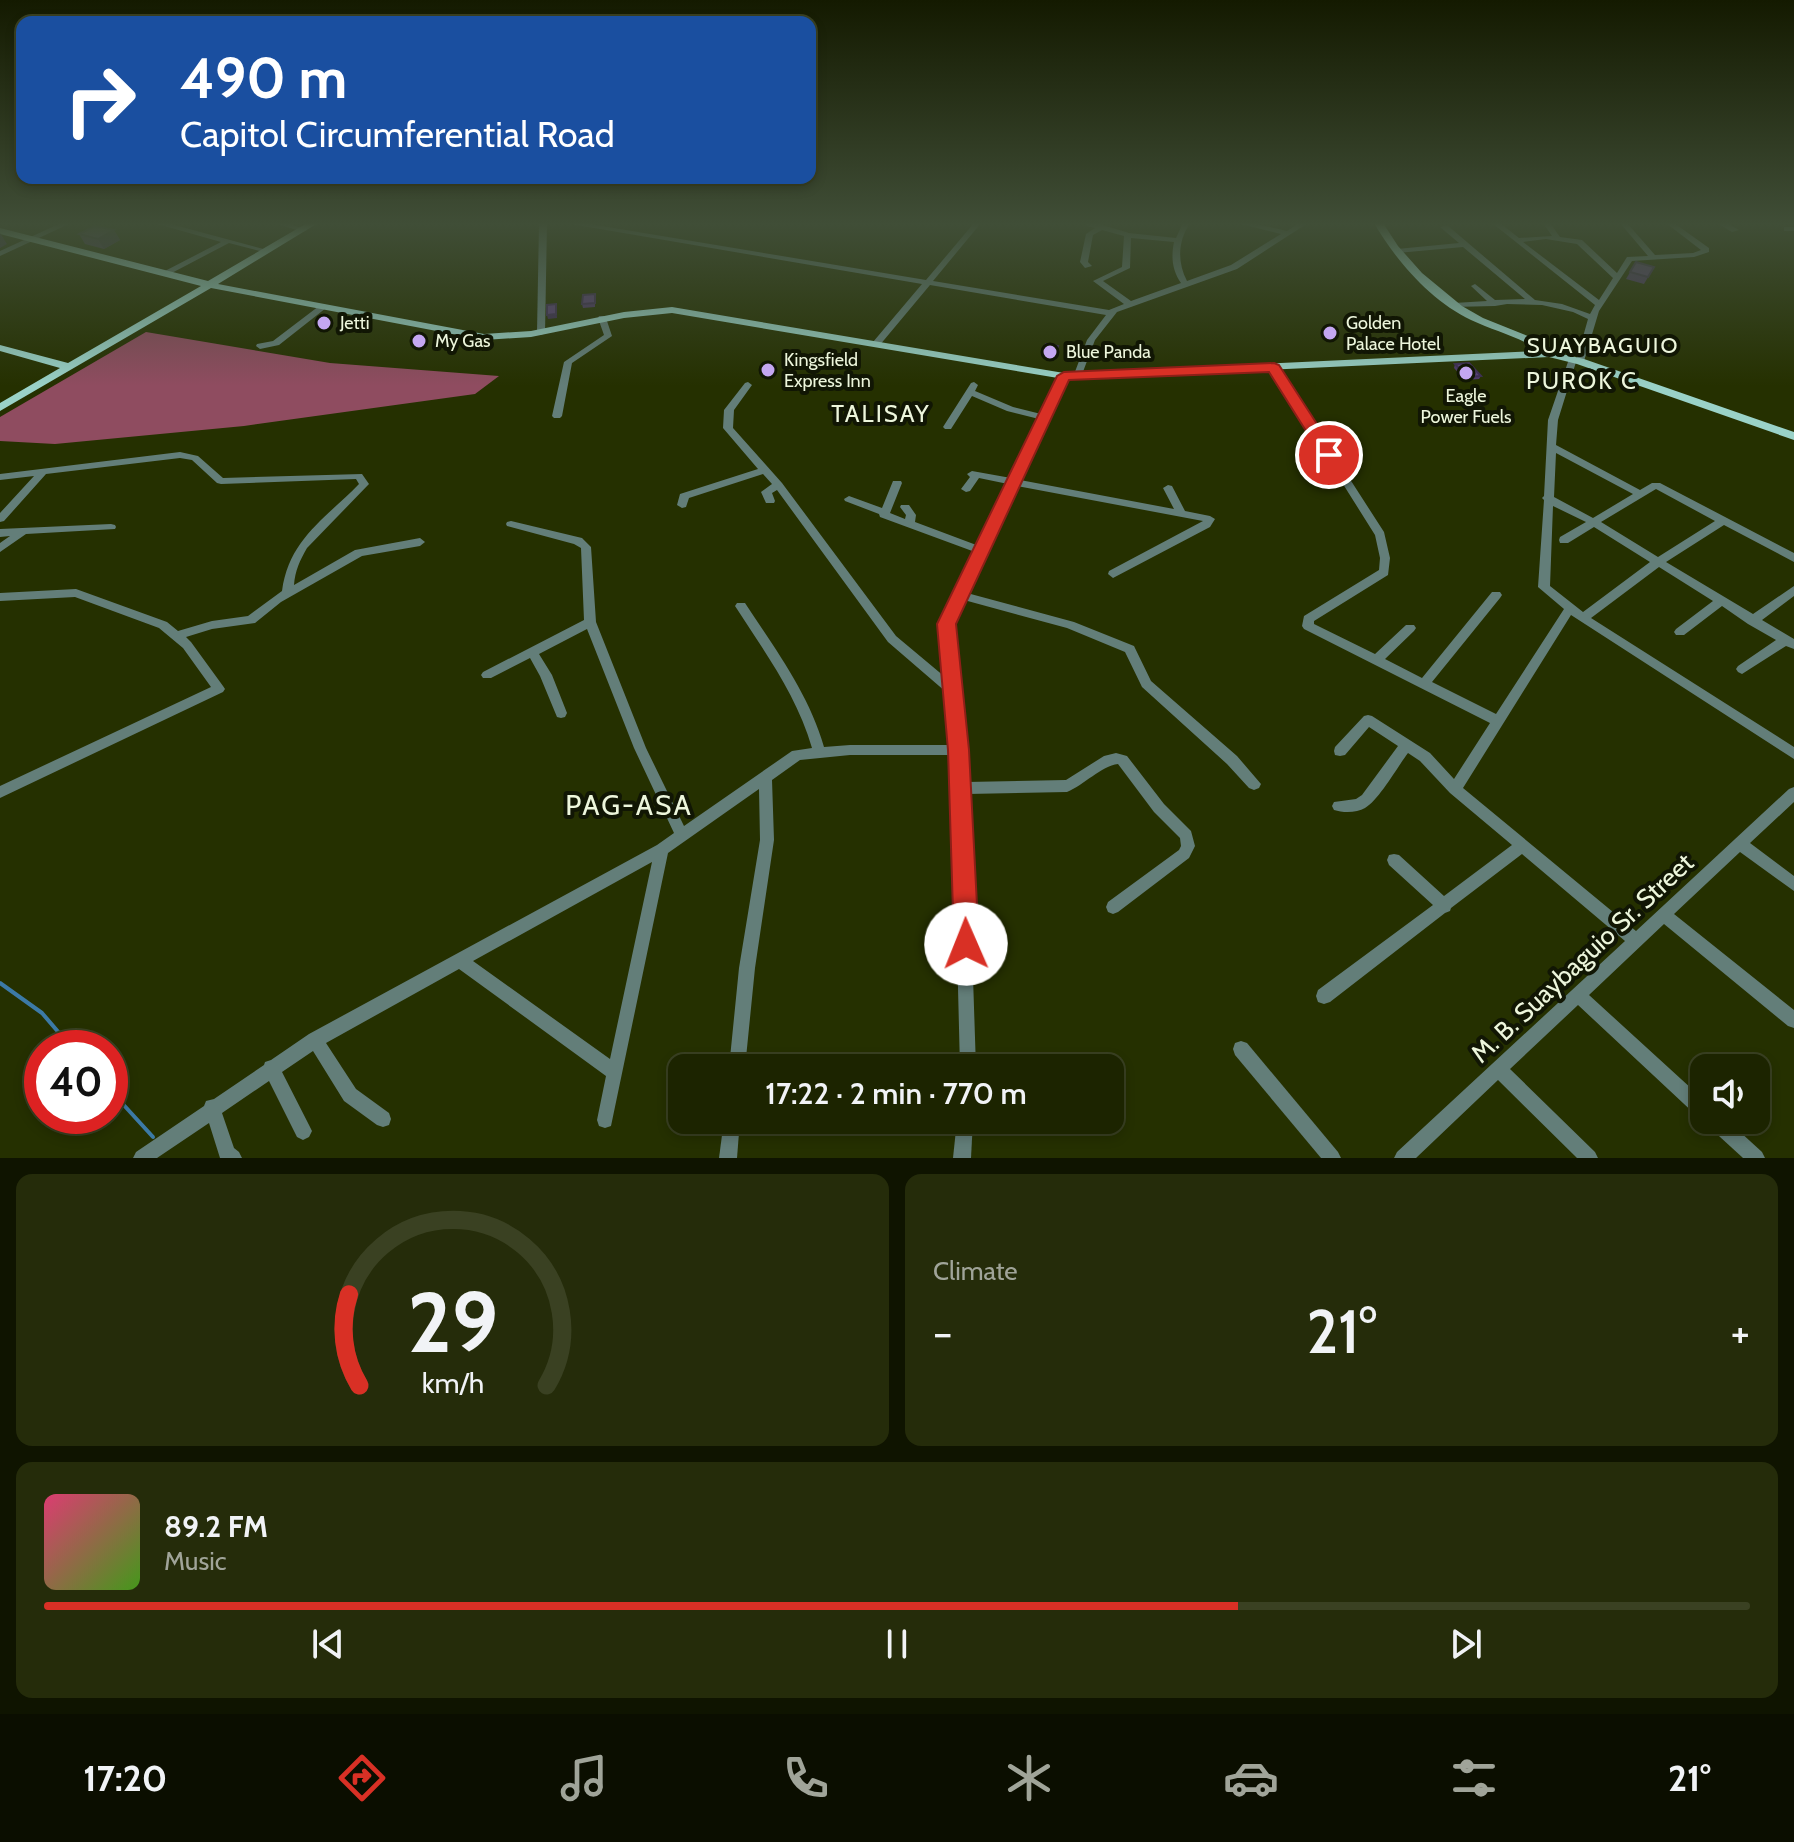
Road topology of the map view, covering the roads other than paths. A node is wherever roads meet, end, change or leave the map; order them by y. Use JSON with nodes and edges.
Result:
{"nodes":[{"id":1,"x":178,"y":277,"type":"edge"},
{"id":2,"x":223,"y":277,"type":"edge"},
{"id":3,"x":542,"y":277,"type":"edge"},
{"id":4,"x":904,"y":277,"type":"edge"},
{"id":5,"x":932,"y":277,"type":"edge"},
{"id":6,"x":1106,"y":277,"type":"edge"},
{"id":7,"x":1181,"y":277,"type":"edge"},
{"id":8,"x":1205,"y":277,"type":"edge"},
{"id":9,"x":1424,"y":277,"type":"edge"},
{"id":10,"x":1502,"y":277,"type":"edge"},
{"id":11,"x":1564,"y":277,"type":"edge"},
{"id":12,"x":1617,"y":278,"type":"edge"},
{"id":13,"x":929,"y":281,"type":"junction"},
{"id":14,"x":1185,"y":284,"type":"junction"},
{"id":15,"x":210,"y":285,"type":"junction"},
{"id":16,"x":1475,"y":286,"type":"dead end"},
{"id":17,"x":1533,"y":302,"type":"junction"},
{"id":18,"x":1128,"y":303,"type":"junction"},
{"id":19,"x":1495,"y":304,"type":"junction"},
{"id":20,"x":1599,"y":304,"type":"junction"},
{"id":21,"x":1454,"y":305,"type":"junction"},
{"id":22,"x":322,"y":308,"type":"junction"},
{"id":23,"x":1110,"y":313,"type":"junction"},
{"id":24,"x":602,"y":318,"type":"junction"},
{"id":25,"x":1592,"y":318,"type":"junction"},
{"id":26,"x":541,"y":333,"type":"junction"},
{"id":27,"x":876,"y":344,"type":"junction"},
{"id":28,"x":260,"y":346,"type":"dead end"},
{"id":29,"x":0,"y":348,"type":"edge"},
{"id":30,"x":1549,"y":354,"type":"junction"},
{"id":31,"x":1577,"y":360,"type":"junction"},
{"id":32,"x":69,"y":367,"type":"junction"},
{"id":33,"x":1274,"y":368,"type":"junction"},
{"id":34,"x":1070,"y":376,"type":"junction"},
{"id":35,"x":748,"y":385,"type":"dead end"},
{"id":36,"x":0,"y":408,"type":"edge"},
{"id":37,"x":557,"y":416,"type":"dead end"},
{"id":38,"x":1046,"y":418,"type":"junction"},
{"id":39,"x":948,"y":427,"type":"dead end"},
{"id":40,"x":1794,"y":436,"type":"edge"},
{"id":41,"x":1553,"y":447,"type":"junction"},
{"id":42,"x":764,"y":470,"type":"junction"},
{"id":43,"x":44,"y":471,"type":"junction"},
{"id":44,"x":0,"y":477,"type":"edge"},
{"id":45,"x":897,"y":483,"type":"dead end"},
{"id":46,"x":1015,"y":484,"type":"junction"},
{"id":47,"x":778,"y":485,"type":"junction"},
{"id":48,"x":1168,"y":488,"type":"dead end"},
{"id":49,"x":966,"y":489,"type":"dead end"},
{"id":50,"x":1638,"y":493,"type":"junction"},
{"id":51,"x":1547,"y":498,"type":"junction"},
{"id":52,"x":849,"y":499,"type":"dead end"},
{"id":53,"x":770,"y":501,"type":"dead end"},
{"id":54,"x":682,"y":505,"type":"dead end"},
{"id":55,"x":905,"y":507,"type":"dead end"},
{"id":56,"x":883,"y":512,"type":"junction"},
{"id":57,"x":1181,"y":513,"type":"junction"},
{"id":58,"x":0,"y":519,"type":"edge"},
{"id":59,"x":1724,"y":520,"type":"junction"},
{"id":60,"x":1593,"y":522,"type":"junction"},
{"id":61,"x":511,"y":524,"type":"dead end"},
{"id":62,"x":909,"y":525,"type":"junction"},
{"id":63,"x":111,"y":527,"type":"dead end"},
{"id":64,"x":24,"y":531,"type":"junction"},
{"id":65,"x":0,"y":533,"type":"edge"},
{"id":66,"x":1564,"y":540,"type":"dead end"},
{"id":67,"x":420,"y":542,"type":"dead end"},
{"id":68,"x":0,"y":548,"type":"edge"},
{"id":69,"x":980,"y":550,"type":"junction"},
{"id":70,"x":1794,"y":558,"type":"edge"},
{"id":71,"x":1658,"y":562,"type":"junction"},
{"id":72,"x":1113,"y":574,"type":"dead end"},
{"id":73,"x":1794,"y":590,"type":"edge"},
{"id":74,"x":287,"y":593,"type":"junction"},
{"id":75,"x":958,"y":594,"type":"junction"},
{"id":76,"x":1496,"y":595,"type":"dead end"},
{"id":77,"x":0,"y":597,"type":"edge"},
{"id":78,"x":1720,"y":602,"type":"junction"},
{"id":79,"x":741,"y":606,"type":"dead end"},
{"id":80,"x":1570,"y":608,"type":"junction"},
{"id":81,"x":1583,"y":618,"type":"junction"},
{"id":82,"x":1752,"y":621,"type":"junction"},
{"id":83,"x":590,"y":622,"type":"junction"},
{"id":84,"x":1410,"y":628,"type":"dead end"},
{"id":85,"x":1680,"y":632,"type":"dead end"},
{"id":86,"x":176,"y":636,"type":"junction"},
{"id":87,"x":1789,"y":643,"type":"edge"},
{"id":88,"x":532,"y":652,"type":"junction"},
{"id":89,"x":1376,"y":660,"type":"junction"},
{"id":90,"x":1742,"y":669,"type":"dead end"},
{"id":91,"x":487,"y":675,"type":"dead end"},
{"id":92,"x":1423,"y":685,"type":"junction"},
{"id":93,"x":953,"y":691,"type":"junction"},
{"id":94,"x":561,"y":713,"type":"dead end"},
{"id":95,"x":1496,"y":720,"type":"junction"},
{"id":96,"x":1407,"y":744,"type":"junction"},
{"id":97,"x":958,"y":750,"type":"junction"},
{"id":98,"x":819,"y":751,"type":"junction"},
{"id":99,"x":1340,"y":751,"type":"dead end"},
{"id":100,"x":1794,"y":754,"type":"edge"},
{"id":101,"x":765,"y":777,"type":"junction"},
{"id":102,"x":1254,"y":784,"type":"dead end"},
{"id":103,"x":960,"y":788,"type":"junction"},
{"id":104,"x":1455,"y":789,"type":"junction"},
{"id":105,"x":0,"y":792,"type":"edge"},
{"id":106,"x":1794,"y":793,"type":"edge"},
{"id":107,"x":1339,"y":806,"type":"dead end"},
{"id":108,"x":681,"y":834,"type":"junction"},
{"id":109,"x":1740,"y":844,"type":"junction"},
{"id":110,"x":1523,"y":845,"type":"junction"},
{"id":111,"x":662,"y":849,"type":"junction"},
{"id":112,"x":1394,"y":860,"type":"dead end"},
{"id":113,"x":1794,"y":884,"type":"edge"},
{"id":114,"x":1445,"y":906,"type":"junction"},
{"id":115,"x":1113,"y":907,"type":"dead end"},
{"id":116,"x":1663,"y":914,"type":"junction"},
{"id":117,"x":1637,"y":941,"type":"junction"},
{"id":118,"x":459,"y":960,"type":"junction"},
{"id":119,"x":1324,"y":996,"type":"dead end"},
{"id":120,"x":1579,"y":996,"type":"junction"},
{"id":121,"x":1794,"y":1020,"type":"edge"},
{"id":122,"x":315,"y":1040,"type":"junction"},
{"id":123,"x":1241,"y":1049,"type":"dead end"},
{"id":124,"x":738,"y":1054,"type":"edge"},
{"id":125,"x":968,"y":1054,"type":"edge"},
{"id":126,"x":271,"y":1068,"type":"junction"},
{"id":127,"x":1498,"y":1069,"type":"junction"},
{"id":128,"x":614,"y":1072,"type":"junction"},
{"id":129,"x":1690,"y":1098,"type":"edge"},
{"id":130,"x":212,"y":1107,"type":"junction"},
{"id":131,"x":383,"y":1119,"type":"dead end"},
{"id":132,"x":605,"y":1120,"type":"dead end"},
{"id":133,"x":303,"y":1131,"type":"dead end"},
{"id":134,"x":731,"y":1134,"type":"edge"},
{"id":135,"x":964,"y":1134,"type":"edge"},
{"id":136,"x":1729,"y":1134,"type":"edge"},
{"id":137,"x":142,"y":1158,"type":"edge"},
{"id":138,"x":233,"y":1158,"type":"edge"},
{"id":139,"x":728,"y":1158,"type":"edge"},
{"id":140,"x":962,"y":1158,"type":"edge"},
{"id":141,"x":1332,"y":1158,"type":"edge"},
{"id":142,"x":1403,"y":1158,"type":"edge"},
{"id":143,"x":1589,"y":1158,"type":"edge"},
{"id":144,"x":1756,"y":1158,"type":"edge"}],
"edges":[{"from":1,"to":15,"type":"main road"},
{"from":2,"to":15,"type":"main road"},
{"from":3,"to":26,"type":"street"},
{"from":4,"to":13,"type":"street"},
{"from":5,"to":13,"type":"street"},
{"from":6,"to":18,"type":"street"},
{"from":7,"to":14,"type":"street"},
{"from":8,"to":14,"type":"street"},
{"from":9,"to":21,"type":"main road"},
{"from":10,"to":17,"type":"street"},
{"from":11,"to":20,"type":"street"},
{"from":12,"to":20,"type":"street"},
{"from":13,"to":23,"type":"street"},
{"from":13,"to":27,"type":"street"},
{"from":14,"to":18,"type":"street"},
{"from":15,"to":22,"type":"main road"},
{"from":15,"to":32,"type":"main road"},
{"from":16,"to":19,"type":"street"},
{"from":17,"to":19,"type":"street"},
{"from":17,"to":25,"type":"street"},
{"from":18,"to":23,"type":"street"},
{"from":19,"to":21,"type":"street"},
{"from":20,"to":25,"type":"street"},
{"from":21,"to":30,"type":"main road"},
{"from":22,"to":26,"type":"main road"},
{"from":22,"to":28,"type":"street"},
{"from":23,"to":34,"type":"street"},
{"from":24,"to":26,"type":"main road"},
{"from":24,"to":27,"type":"main road"},
{"from":24,"to":37,"type":"street"},
{"from":25,"to":31,"type":"street"},
{"from":27,"to":34,"type":"main road"},
{"from":29,"to":32,"type":"main road"},
{"from":30,"to":31,"type":"main road"},
{"from":30,"to":33,"type":"main road"},
{"from":31,"to":40,"type":"main road"},
{"from":31,"to":41,"type":"street"},
{"from":32,"to":36,"type":"main road"},
{"from":33,"to":34,"type":"main road"},
{"from":33,"to":89,"type":"street"},
{"from":34,"to":38,"type":"street"},
{"from":35,"to":42,"type":"street"},
{"from":38,"to":39,"type":"street"},
{"from":38,"to":46,"type":"street"},
{"from":41,"to":50,"type":"street"},
{"from":41,"to":51,"type":"street"},
{"from":42,"to":47,"type":"street"},
{"from":42,"to":54,"type":"street"},
{"from":43,"to":44,"type":"street"},
{"from":43,"to":58,"type":"street"},
{"from":43,"to":74,"type":"street"},
{"from":45,"to":56,"type":"street"},
{"from":46,"to":49,"type":"street"},
{"from":46,"to":57,"type":"street"},
{"from":46,"to":69,"type":"street"},
{"from":47,"to":53,"type":"street"},
{"from":47,"to":93,"type":"street"},
{"from":48,"to":57,"type":"street"},
{"from":50,"to":59,"type":"street"},
{"from":50,"to":60,"type":"street"},
{"from":51,"to":60,"type":"street"},
{"from":51,"to":80,"type":"street"},
{"from":52,"to":56,"type":"street"},
{"from":55,"to":62,"type":"street"},
{"from":56,"to":62,"type":"street"},
{"from":57,"to":72,"type":"street"},
{"from":59,"to":70,"type":"street"},
{"from":59,"to":71,"type":"street"},
{"from":60,"to":66,"type":"street"},
{"from":60,"to":71,"type":"street"},
{"from":61,"to":83,"type":"street"},
{"from":62,"to":69,"type":"street"},
{"from":63,"to":64,"type":"street"},
{"from":64,"to":65,"type":"street"},
{"from":64,"to":68,"type":"street"},
{"from":67,"to":74,"type":"street"},
{"from":69,"to":75,"type":"street"},
{"from":71,"to":78,"type":"street"},
{"from":71,"to":81,"type":"street"},
{"from":73,"to":82,"type":"street"},
{"from":74,"to":86,"type":"street"},
{"from":75,"to":93,"type":"street"},
{"from":75,"to":102,"type":"street"},
{"from":76,"to":92,"type":"street"},
{"from":77,"to":86,"type":"street"},
{"from":78,"to":82,"type":"street"},
{"from":78,"to":85,"type":"street"},
{"from":79,"to":98,"type":"street"},
{"from":80,"to":81,"type":"street"},
{"from":80,"to":95,"type":"street"},
{"from":81,"to":100,"type":"street"},
{"from":82,"to":87,"type":"street"},
{"from":83,"to":88,"type":"street"},
{"from":83,"to":108,"type":"street"},
{"from":84,"to":89,"type":"street"},
{"from":86,"to":105,"type":"street"},
{"from":87,"to":90,"type":"street"},
{"from":88,"to":91,"type":"street"},
{"from":88,"to":94,"type":"street"},
{"from":89,"to":92,"type":"street"},
{"from":92,"to":95,"type":"street"},
{"from":93,"to":97,"type":"street"},
{"from":95,"to":104,"type":"street"},
{"from":96,"to":99,"type":"street"},
{"from":96,"to":104,"type":"street"},
{"from":96,"to":107,"type":"street"},
{"from":97,"to":98,"type":"street"},
{"from":97,"to":103,"type":"street"},
{"from":98,"to":101,"type":"street"},
{"from":101,"to":108,"type":"street"},
{"from":101,"to":124,"type":"street"},
{"from":103,"to":115,"type":"street"},
{"from":103,"to":125,"type":"street"},
{"from":104,"to":110,"type":"street"},
{"from":106,"to":109,"type":"street","name":"M. B. Suaybaguio Sr. Street"},
{"from":108,"to":111,"type":"street"},
{"from":109,"to":113,"type":"street"},
{"from":109,"to":116,"type":"street","name":"M. B. Suaybaguio Sr. Street"},
{"from":110,"to":114,"type":"street"},
{"from":110,"to":117,"type":"street"},
{"from":111,"to":118,"type":"street"},
{"from":111,"to":128,"type":"street"},
{"from":112,"to":114,"type":"street"},
{"from":114,"to":119,"type":"street"},
{"from":116,"to":117,"type":"street","name":"M. B. Suaybaguio Sr. Street"},
{"from":116,"to":121,"type":"street"},
{"from":117,"to":120,"type":"street","name":"M. B. Suaybaguio Sr. Street"},
{"from":118,"to":122,"type":"street"},
{"from":118,"to":128,"type":"street"},
{"from":120,"to":127,"type":"street","name":"M. B. Suaybaguio Sr. Street"},
{"from":120,"to":129,"type":"street"},
{"from":122,"to":126,"type":"street"},
{"from":122,"to":131,"type":"street"},
{"from":123,"to":141,"type":"street"},
{"from":126,"to":130,"type":"street"},
{"from":126,"to":133,"type":"street"},
{"from":127,"to":142,"type":"street","name":"M. B. Suaybaguio Sr. Street"},
{"from":127,"to":143,"type":"street"},
{"from":128,"to":132,"type":"street"},
{"from":130,"to":137,"type":"street"},
{"from":130,"to":138,"type":"street"},
{"from":134,"to":139,"type":"street"},
{"from":135,"to":140,"type":"street"},
{"from":136,"to":144,"type":"street"}]}
